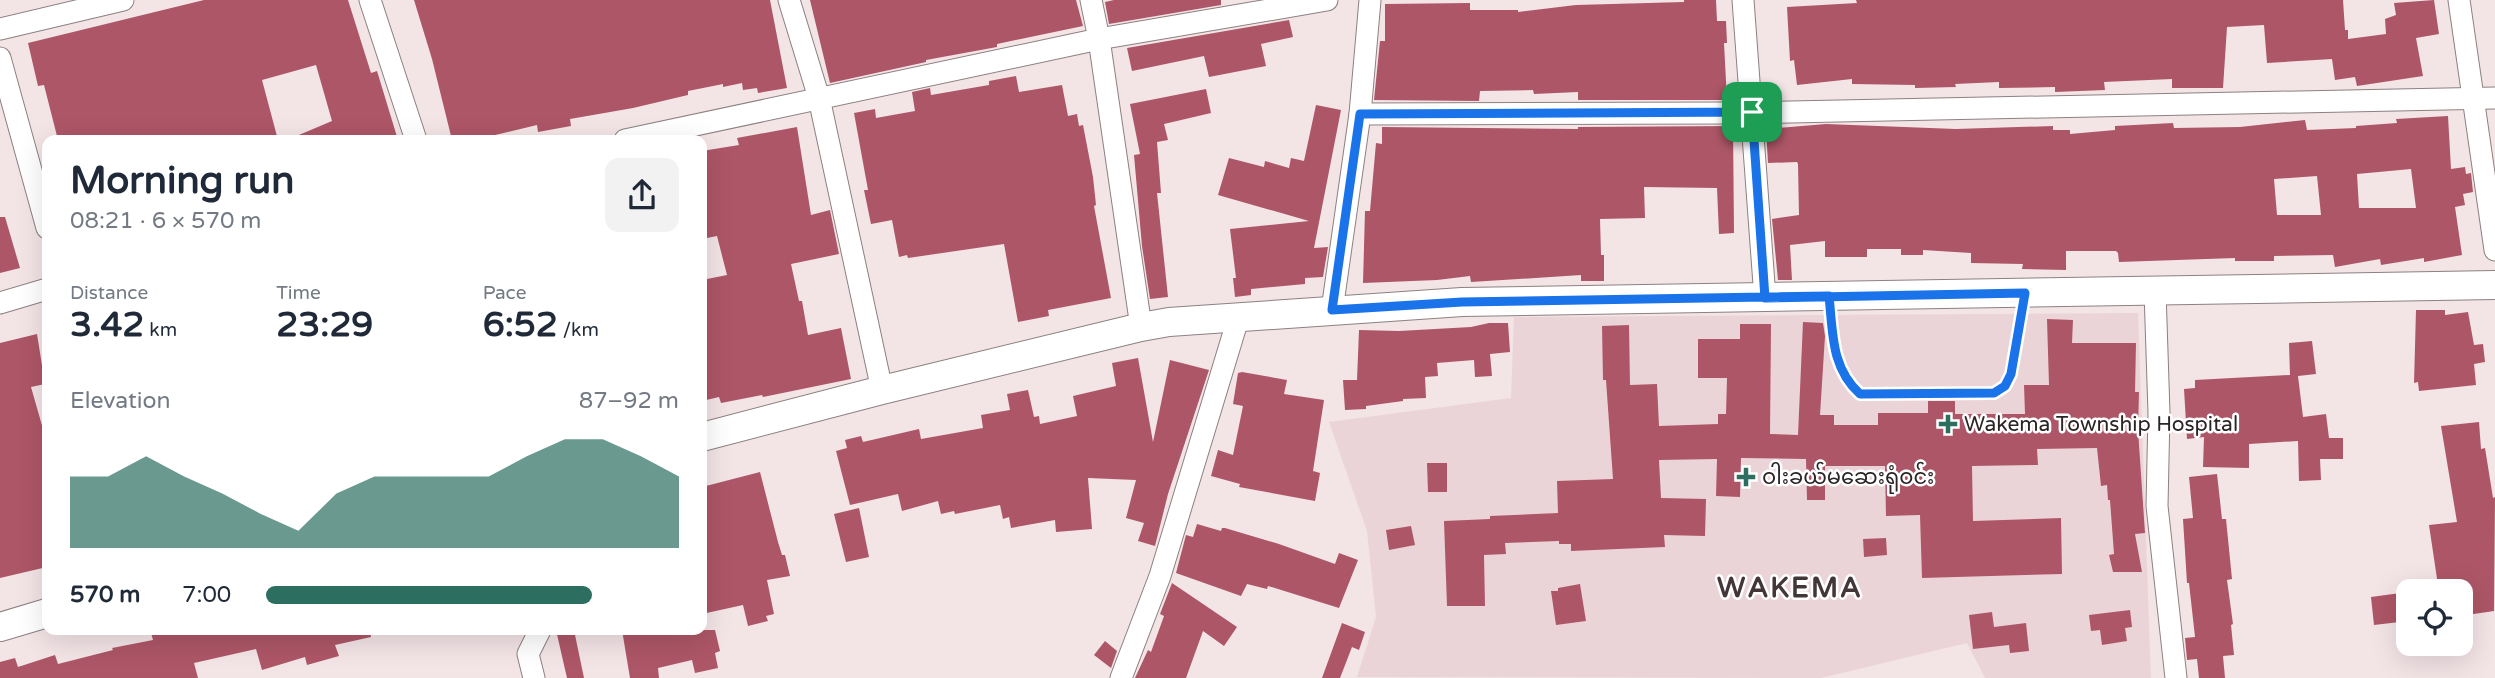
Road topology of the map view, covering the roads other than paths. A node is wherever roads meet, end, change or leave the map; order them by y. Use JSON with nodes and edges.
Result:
{"nodes":[{"id":1,"x":123,"y":0,"type":"edge"},
{"id":2,"x":370,"y":0,"type":"edge"},
{"id":3,"x":789,"y":0,"type":"edge"},
{"id":4,"x":1091,"y":0,"type":"edge"},
{"id":5,"x":1326,"y":0,"type":"edge"},
{"id":6,"x":1370,"y":0,"type":"edge"},
{"id":7,"x":1742,"y":0,"type":"edge"},
{"id":8,"x":2459,"y":0,"type":"edge"},
{"id":9,"x":0,"y":29,"type":"edge"},
{"id":10,"x":1099,"y":39,"type":"junction"},
{"id":11,"x":0,"y":58,"type":"edge"},
{"id":12,"x":819,"y":98,"type":"junction"},
{"id":13,"x":2495,"y":98,"type":"edge"},
{"id":14,"x":2473,"y":99,"type":"junction"},
{"id":15,"x":1752,"y":112,"type":"junction"},
{"id":16,"x":1360,"y":114,"type":"junction"},
{"id":17,"x":414,"y":135,"type":"edge"},
{"id":18,"x":648,"y":135,"type":"edge"},
{"id":19,"x":42,"y":210,"type":"edge"},
{"id":20,"x":2495,"y":250,"type":"edge"},
{"id":21,"x":2495,"y":285,"type":"edge"},
{"id":22,"x":42,"y":290,"type":"edge"},
{"id":23,"x":2155,"y":291,"type":"junction"},
{"id":24,"x":2025,"y":293,"type":"junction"},
{"id":25,"x":1829,"y":296,"type":"junction"},
{"id":26,"x":1765,"y":298,"type":"junction"},
{"id":27,"x":0,"y":303,"type":"edge"},
{"id":28,"x":1332,"y":310,"type":"junction"},
{"id":29,"x":1238,"y":318,"type":"junction"},
{"id":30,"x":1141,"y":327,"type":"junction"},
{"id":31,"x":882,"y":390,"type":"junction"},
{"id":32,"x":707,"y":436,"type":"edge"},
{"id":33,"x":42,"y":614,"type":"edge"},
{"id":34,"x":0,"y":627,"type":"edge"},
{"id":35,"x":538,"y":635,"type":"edge"},
{"id":36,"x":534,"y":678,"type":"edge"},
{"id":37,"x":1121,"y":678,"type":"edge"},
{"id":38,"x":2176,"y":678,"type":"edge"}],
"edges":[{"from":1,"to":9,"type":"street"},
{"from":2,"to":17,"type":"street"},
{"from":3,"to":12,"type":"street"},
{"from":4,"to":10,"type":"street"},
{"from":5,"to":10,"type":"street"},
{"from":6,"to":16,"type":"street"},
{"from":7,"to":15,"type":"street"},
{"from":8,"to":14,"type":"street"},
{"from":10,"to":12,"type":"street"},
{"from":10,"to":30,"type":"street"},
{"from":11,"to":19,"type":"street"},
{"from":12,"to":18,"type":"street"},
{"from":12,"to":31,"type":"street"},
{"from":13,"to":14,"type":"street"},
{"from":14,"to":15,"type":"street"},
{"from":14,"to":20,"type":"street"},
{"from":15,"to":16,"type":"street"},
{"from":15,"to":26,"type":"street"},
{"from":16,"to":28,"type":"street"},
{"from":21,"to":23,"type":"street"},
{"from":22,"to":27,"type":"street"},
{"from":23,"to":24,"type":"street"},
{"from":23,"to":38,"type":"street"},
{"from":24,"to":25,"type":"street"},
{"from":24,"to":25,"type":"lane"},
{"from":25,"to":26,"type":"street"},
{"from":26,"to":28,"type":"street"},
{"from":28,"to":29,"type":"street"},
{"from":29,"to":30,"type":"street"},
{"from":29,"to":37,"type":"street"},
{"from":30,"to":31,"type":"street"},
{"from":31,"to":32,"type":"street"},
{"from":33,"to":34,"type":"street"},
{"from":35,"to":36,"type":"street"}]}
